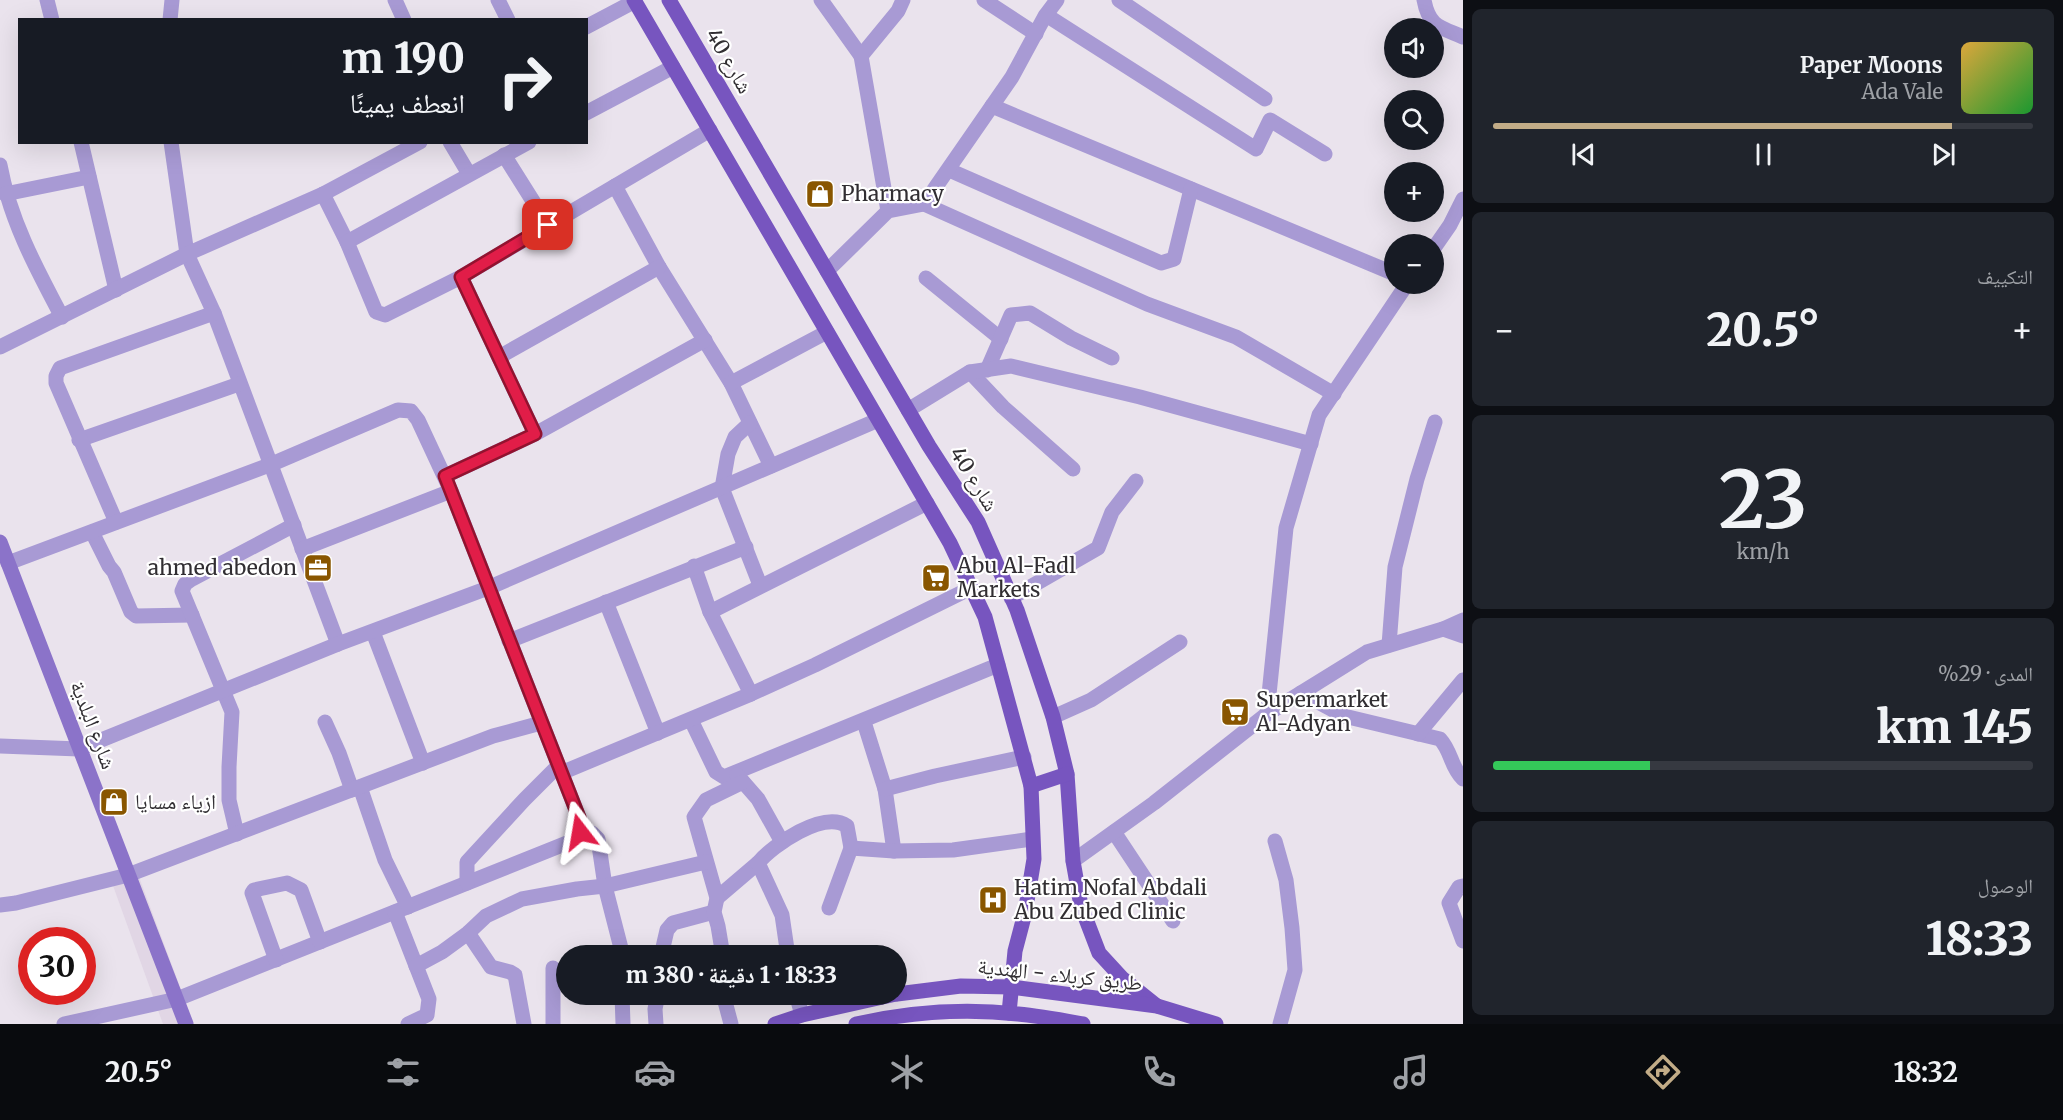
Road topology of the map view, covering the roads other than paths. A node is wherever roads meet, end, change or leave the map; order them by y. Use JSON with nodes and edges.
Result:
{"nodes":[{"id":1,"x":47,"y":0,"type":"edge"},
{"id":2,"x":172,"y":0,"type":"edge"},
{"id":3,"x":395,"y":0,"type":"edge"},
{"id":4,"x":498,"y":0,"type":"edge"},
{"id":5,"x":669,"y":0,"type":"edge"},
{"id":6,"x":821,"y":0,"type":"edge"},
{"id":7,"x":903,"y":0,"type":"edge"},
{"id":8,"x":984,"y":0,"type":"edge"},
{"id":9,"x":1057,"y":0,"type":"edge"},
{"id":10,"x":1119,"y":0,"type":"edge"},
{"id":11,"x":1424,"y":0,"type":"edge"},
{"id":12,"x":634,"y":1,"type":"edge"},
{"id":13,"x":1046,"y":15,"type":"junction"},
{"id":14,"x":52,"y":18,"type":"edge"},
{"id":15,"x":170,"y":18,"type":"edge"},
{"id":16,"x":403,"y":18,"type":"edge"},
{"id":17,"x":507,"y":18,"type":"edge"},
{"id":18,"x":588,"y":26,"type":"edge"},
{"id":19,"x":1036,"y":34,"type":"junction"},
{"id":20,"x":1463,"y":38,"type":"edge"},
{"id":21,"x":861,"y":56,"type":"junction"},
{"id":22,"x":673,"y":67,"type":"junction"},
{"id":23,"x":1265,"y":99,"type":"dead end"},
{"id":24,"x":992,"y":106,"type":"junction"},
{"id":25,"x":588,"y":111,"type":"edge"},
{"id":26,"x":710,"y":130,"type":"junction"},
{"id":27,"x":81,"y":144,"type":"edge"},
{"id":28,"x":171,"y":144,"type":"edge"},
{"id":29,"x":416,"y":144,"type":"edge"},
{"id":30,"x":451,"y":144,"type":"edge"},
{"id":31,"x":525,"y":144,"type":"edge"},
{"id":32,"x":1325,"y":154,"type":"dead end"},
{"id":33,"x":504,"y":155,"type":"junction"},
{"id":34,"x":0,"y":165,"type":"edge"},
{"id":35,"x":949,"y":170,"type":"junction"},
{"id":36,"x":469,"y":174,"type":"junction"},
{"id":37,"x":89,"y":177,"type":"junction"},
{"id":38,"x":615,"y":186,"type":"junction"},
{"id":39,"x":1191,"y":189,"type":"junction"},
{"id":40,"x":5,"y":194,"type":"junction"},
{"id":41,"x":323,"y":194,"type":"junction"},
{"id":42,"x":1463,"y":199,"type":"edge"},
{"id":43,"x":924,"y":204,"type":"junction"},
{"id":44,"x":888,"y":211,"type":"junction"},
{"id":45,"x":548,"y":225,"type":"junction"},
{"id":46,"x":1456,"y":228,"type":"edge"},
{"id":47,"x":1444,"y":239,"type":"edge"},
{"id":48,"x":347,"y":242,"type":"junction"},
{"id":49,"x":187,"y":254,"type":"junction"},
{"id":50,"x":659,"y":267,"type":"junction"},
{"id":51,"x":1384,"y":269,"type":"edge"},
{"id":52,"x":827,"y":271,"type":"junction"},
{"id":53,"x":461,"y":277,"type":"junction"},
{"id":54,"x":926,"y":278,"type":"dead end"},
{"id":55,"x":116,"y":290,"type":"junction"},
{"id":56,"x":1400,"y":294,"type":"edge"},
{"id":57,"x":214,"y":313,"type":"junction"},
{"id":58,"x":62,"y":317,"type":"junction"},
{"id":59,"x":827,"y":332,"type":"junction"},
{"id":60,"x":1001,"y":339,"type":"junction"},
{"id":61,"x":705,"y":340,"type":"junction"},
{"id":62,"x":0,"y":347,"type":"edge"},
{"id":63,"x":499,"y":357,"type":"junction"},
{"id":64,"x":1112,"y":358,"type":"dead end"},
{"id":65,"x":987,"y":370,"type":"junction"},
{"id":66,"x":970,"y":372,"type":"junction"},
{"id":67,"x":731,"y":382,"type":"junction"},
{"id":68,"x":239,"y":384,"type":"junction"},
{"id":69,"x":1334,"y":394,"type":"junction"},
{"id":70,"x":908,"y":410,"type":"junction"},
{"id":71,"x":878,"y":420,"type":"junction"},
{"id":72,"x":1435,"y":422,"type":"dead end"},
{"id":73,"x":750,"y":423,"type":"junction"},
{"id":74,"x":535,"y":434,"type":"junction"},
{"id":75,"x":79,"y":440,"type":"junction"},
{"id":76,"x":1311,"y":444,"type":"junction"},
{"id":77,"x":272,"y":464,"type":"junction"},
{"id":78,"x":771,"y":466,"type":"junction"},
{"id":79,"x":1073,"y":469,"type":"dead end"},
{"id":80,"x":445,"y":476,"type":"junction"},
{"id":81,"x":1136,"y":481,"type":"dead end"},
{"id":82,"x":722,"y":488,"type":"junction"},
{"id":83,"x":451,"y":491,"type":"junction"},
{"id":84,"x":927,"y":503,"type":"junction"},
{"id":85,"x":116,"y":522,"type":"junction"},
{"id":86,"x":294,"y":525,"type":"junction"},
{"id":87,"x":92,"y":532,"type":"junction"},
{"id":88,"x":0,"y":542,"type":"edge"},
{"id":89,"x":746,"y":547,"type":"junction"},
{"id":90,"x":302,"y":549,"type":"junction"},
{"id":91,"x":8,"y":563,"type":"junction"},
{"id":92,"x":694,"y":566,"type":"junction"},
{"id":93,"x":760,"y":585,"type":"junction"},
{"id":94,"x":488,"y":588,"type":"junction"},
{"id":95,"x":971,"y":588,"type":"junction"},
{"id":96,"x":1011,"y":598,"type":"junction"},
{"id":97,"x":606,"y":602,"type":"junction"},
{"id":98,"x":710,"y":612,"type":"junction"},
{"id":99,"x":192,"y":615,"type":"junction"},
{"id":100,"x":1463,"y":620,"type":"edge"},
{"id":101,"x":1443,"y":629,"type":"junction"},
{"id":102,"x":373,"y":632,"type":"junction"},
{"id":103,"x":1463,"y":636,"type":"edge"},
{"id":104,"x":509,"y":641,"type":"junction"},
{"id":105,"x":1180,"y":642,"type":"dead end"},
{"id":106,"x":338,"y":644,"type":"junction"},
{"id":107,"x":1389,"y":645,"type":"junction"},
{"id":108,"x":998,"y":665,"type":"junction"},
{"id":109,"x":1463,"y":680,"type":"edge"},
{"id":110,"x":224,"y":691,"type":"junction"},
{"id":111,"x":1301,"y":693,"type":"junction"},
{"id":112,"x":750,"y":694,"type":"junction"},
{"id":113,"x":1267,"y":714,"type":"junction"},
{"id":114,"x":1053,"y":717,"type":"junction"},
{"id":115,"x":691,"y":720,"type":"junction"},
{"id":116,"x":325,"y":722,"type":"dead end"},
{"id":117,"x":864,"y":722,"type":"junction"},
{"id":118,"x":541,"y":723,"type":"junction"},
{"id":119,"x":658,"y":733,"type":"junction"},
{"id":120,"x":1418,"y":734,"type":"junction"},
{"id":121,"x":0,"y":746,"type":"edge"},
{"id":122,"x":80,"y":749,"type":"junction"},
{"id":123,"x":1024,"y":757,"type":"junction"},
{"id":124,"x":423,"y":763,"type":"junction"},
{"id":125,"x":560,"y":770,"type":"junction"},
{"id":126,"x":1067,"y":774,"type":"junction"},
{"id":127,"x":739,"y":778,"type":"junction"},
{"id":128,"x":1463,"y":779,"type":"edge"},
{"id":129,"x":1031,"y":786,"type":"junction"},
{"id":130,"x":356,"y":788,"type":"junction"},
{"id":131,"x":885,"y":789,"type":"junction"},
{"id":132,"x":580,"y":832,"type":"junction"},
{"id":133,"x":1114,"y":832,"type":"junction"},
{"id":134,"x":237,"y":834,"type":"junction"},
{"id":135,"x":1032,"y":839,"type":"junction"},
{"id":136,"x":1275,"y":841,"type":"dead end"},
{"id":137,"x":782,"y":842,"type":"junction"},
{"id":138,"x":851,"y":848,"type":"junction"},
{"id":139,"x":894,"y":851,"type":"junction"},
{"id":140,"x":1073,"y":861,"type":"junction"},
{"id":141,"x":706,"y":862,"type":"junction"},
{"id":142,"x":758,"y":863,"type":"junction"},
{"id":143,"x":128,"y":874,"type":"junction"},
{"id":144,"x":468,"y":883,"type":"junction"},
{"id":145,"x":605,"y":886,"type":"junction"},
{"id":146,"x":1463,"y":886,"type":"edge"},
{"id":147,"x":0,"y":905,"type":"edge"},
{"id":148,"x":715,"y":905,"type":"junction"},
{"id":149,"x":829,"y":908,"type":"dead end"},
{"id":150,"x":401,"y":910,"type":"junction"},
{"id":151,"x":1173,"y":921,"type":"dead end"},
{"id":152,"x":468,"y":933,"type":"junction"},
{"id":153,"x":1463,"y":941,"type":"edge"},
{"id":154,"x":320,"y":942,"type":"junction"},
{"id":155,"x":620,"y":945,"type":"edge"},
{"id":156,"x":664,"y":945,"type":"edge"},
{"id":157,"x":723,"y":945,"type":"edge"},
{"id":158,"x":786,"y":945,"type":"edge"},
{"id":159,"x":276,"y":960,"type":"junction"},
{"id":160,"x":416,"y":966,"type":"junction"},
{"id":161,"x":553,"y":968,"type":"dead end"},
{"id":162,"x":1011,"y":987,"type":"junction"},
{"id":163,"x":942,"y":988,"type":"junction"},
{"id":164,"x":907,"y":993,"type":"edge"},
{"id":165,"x":177,"y":999,"type":"junction"},
{"id":166,"x":622,"y":1005,"type":"edge"},
{"id":167,"x":656,"y":1005,"type":"edge"},
{"id":168,"x":726,"y":1005,"type":"edge"},
{"id":169,"x":799,"y":1005,"type":"edge"},
{"id":170,"x":847,"y":1005,"type":"edge"},
{"id":171,"x":1157,"y":1006,"type":"junction"},
{"id":172,"x":944,"y":1012,"type":"junction"},
{"id":173,"x":1009,"y":1013,"type":"junction"},
{"id":174,"x":802,"y":1015,"type":"junction"},
{"id":175,"x":433,"y":1019,"type":"edge"},
{"id":176,"x":64,"y":1024,"type":"edge"},
{"id":177,"x":186,"y":1024,"type":"edge"},
{"id":178,"x":408,"y":1024,"type":"edge"},
{"id":179,"x":524,"y":1024,"type":"edge"},
{"id":180,"x":553,"y":1024,"type":"edge"},
{"id":181,"x":623,"y":1024,"type":"edge"},
{"id":182,"x":656,"y":1024,"type":"edge"},
{"id":183,"x":731,"y":1024,"type":"edge"},
{"id":184,"x":775,"y":1024,"type":"edge"},
{"id":185,"x":856,"y":1024,"type":"edge"},
{"id":186,"x":1083,"y":1024,"type":"edge"},
{"id":187,"x":1216,"y":1024,"type":"edge"},
{"id":188,"x":1280,"y":1024,"type":"edge"}],
"edges":[{"from":1,"to":14,"type":"street"},
{"from":2,"to":15,"type":"street"},
{"from":3,"to":16,"type":"street"},
{"from":4,"to":17,"type":"street"},
{"from":5,"to":52,"type":"main road","name":"شارع 40"},
{"from":6,"to":21,"type":"street"},
{"from":7,"to":21,"type":"street"},
{"from":8,"to":19,"type":"street"},
{"from":9,"to":13,"type":"street"},
{"from":10,"to":23,"type":"street"},
{"from":11,"to":20,"type":"street"},
{"from":12,"to":18,"type":"street"},
{"from":12,"to":22,"type":"main road"},
{"from":13,"to":19,"type":"street"},
{"from":13,"to":32,"type":"street"},
{"from":19,"to":24,"type":"street"},
{"from":21,"to":44,"type":"street"},
{"from":22,"to":25,"type":"street"},
{"from":22,"to":26,"type":"main road"},
{"from":24,"to":35,"type":"street"},
{"from":24,"to":39,"type":"street"},
{"from":26,"to":38,"type":"street"},
{"from":26,"to":59,"type":"main road"},
{"from":27,"to":37,"type":"street"},
{"from":28,"to":49,"type":"street"},
{"from":29,"to":41,"type":"street"},
{"from":30,"to":36,"type":"street"},
{"from":31,"to":33,"type":"street"},
{"from":33,"to":36,"type":"street"},
{"from":33,"to":45,"type":"street"},
{"from":34,"to":40,"type":"street"},
{"from":35,"to":39,"type":"street"},
{"from":35,"to":43,"type":"street"},
{"from":36,"to":48,"type":"street"},
{"from":37,"to":40,"type":"street"},
{"from":37,"to":55,"type":"street"},
{"from":38,"to":45,"type":"street"},
{"from":38,"to":50,"type":"street"},
{"from":39,"to":51,"type":"street"},
{"from":40,"to":58,"type":"street"},
{"from":41,"to":48,"type":"street"},
{"from":41,"to":49,"type":"street"},
{"from":42,"to":46,"type":"street"},
{"from":43,"to":44,"type":"street"},
{"from":43,"to":69,"type":"street"},
{"from":44,"to":52,"type":"street"},
{"from":45,"to":53,"type":"street"},
{"from":46,"to":47,"type":"street"},
{"from":48,"to":53,"type":"street"},
{"from":49,"to":55,"type":"street"},
{"from":49,"to":57,"type":"street"},
{"from":50,"to":61,"type":"street"},
{"from":50,"to":63,"type":"street"},
{"from":52,"to":70,"type":"main road","name":"شارع 40"},
{"from":53,"to":63,"type":"street"},
{"from":54,"to":60,"type":"street"},
{"from":55,"to":58,"type":"street"},
{"from":56,"to":69,"type":"street"},
{"from":57,"to":68,"type":"street"},
{"from":57,"to":75,"type":"street"},
{"from":58,"to":62,"type":"street"},
{"from":59,"to":67,"type":"street"},
{"from":59,"to":71,"type":"main road"},
{"from":60,"to":64,"type":"street"},
{"from":60,"to":65,"type":"street"},
{"from":61,"to":67,"type":"street"},
{"from":61,"to":74,"type":"street"},
{"from":63,"to":74,"type":"street"},
{"from":65,"to":66,"type":"street"},
{"from":65,"to":76,"type":"street"},
{"from":66,"to":70,"type":"street"},
{"from":66,"to":79,"type":"street"},
{"from":67,"to":73,"type":"street"},
{"from":68,"to":75,"type":"street"},
{"from":68,"to":77,"type":"street"},
{"from":69,"to":76,"type":"street"},
{"from":70,"to":96,"type":"main road","name":"شارع 40"},
{"from":71,"to":78,"type":"street"},
{"from":71,"to":84,"type":"main road"},
{"from":72,"to":107,"type":"street"},
{"from":73,"to":78,"type":"street"},
{"from":73,"to":82,"type":"street"},
{"from":74,"to":80,"type":"street"},
{"from":75,"to":85,"type":"street"},
{"from":76,"to":113,"type":"street"},
{"from":77,"to":80,"type":"street"},
{"from":77,"to":85,"type":"street"},
{"from":77,"to":86,"type":"street"},
{"from":78,"to":82,"type":"street"},
{"from":80,"to":83,"type":"street"},
{"from":81,"to":96,"type":"street"},
{"from":82,"to":89,"type":"street"},
{"from":82,"to":94,"type":"street"},
{"from":83,"to":90,"type":"street"},
{"from":83,"to":94,"type":"street"},
{"from":84,"to":93,"type":"street"},
{"from":84,"to":95,"type":"main road"},
{"from":85,"to":87,"type":"street"},
{"from":86,"to":90,"type":"street"},
{"from":86,"to":99,"type":"street"},
{"from":87,"to":91,"type":"street"},
{"from":87,"to":99,"type":"street"},
{"from":88,"to":91,"type":"main road","name":"شارع البلدية"},
{"from":89,"to":92,"type":"street"},
{"from":89,"to":93,"type":"street"},
{"from":90,"to":106,"type":"street"},
{"from":91,"to":122,"type":"main road","name":"شارع البلدية"},
{"from":92,"to":97,"type":"street"},
{"from":92,"to":98,"type":"street"},
{"from":93,"to":98,"type":"street"},
{"from":94,"to":102,"type":"street"},
{"from":94,"to":104,"type":"street"},
{"from":95,"to":108,"type":"main road"},
{"from":95,"to":112,"type":"street"},
{"from":96,"to":114,"type":"main road","name":"شارع 40"},
{"from":97,"to":104,"type":"street"},
{"from":97,"to":119,"type":"street"},
{"from":98,"to":112,"type":"street"},
{"from":99,"to":110,"type":"street"},
{"from":100,"to":101,"type":"street"},
{"from":101,"to":103,"type":"street"},
{"from":101,"to":107,"type":"street"},
{"from":102,"to":106,"type":"street"},
{"from":102,"to":124,"type":"street"},
{"from":104,"to":118,"type":"street"},
{"from":105,"to":114,"type":"street"},
{"from":106,"to":110,"type":"street"},
{"from":107,"to":111,"type":"street"},
{"from":108,"to":117,"type":"street"},
{"from":108,"to":123,"type":"main road"},
{"from":109,"to":120,"type":"street"},
{"from":110,"to":122,"type":"street"},
{"from":110,"to":134,"type":"street"},
{"from":111,"to":113,"type":"street"},
{"from":111,"to":120,"type":"street"},
{"from":112,"to":115,"type":"street"},
{"from":113,"to":133,"type":"street"},
{"from":114,"to":126,"type":"main road","name":"شارع 40"},
{"from":115,"to":119,"type":"street"},
{"from":115,"to":127,"type":"street"},
{"from":116,"to":130,"type":"street"},
{"from":117,"to":127,"type":"street"},
{"from":117,"to":131,"type":"street"},
{"from":118,"to":124,"type":"street"},
{"from":118,"to":125,"type":"street"},
{"from":119,"to":125,"type":"street"},
{"from":120,"to":128,"type":"street"},
{"from":121,"to":122,"type":"street"},
{"from":122,"to":143,"type":"main road","name":"شارع البلدية"},
{"from":123,"to":129,"type":"main road"},
{"from":123,"to":131,"type":"street"},
{"from":124,"to":130,"type":"street"},
{"from":125,"to":132,"type":"street"},
{"from":125,"to":144,"type":"street"},
{"from":126,"to":129,"type":"main road"},
{"from":126,"to":140,"type":"main road","name":"شارع 40"},
{"from":127,"to":137,"type":"street"},
{"from":127,"to":141,"type":"street"},
{"from":129,"to":135,"type":"main road"},
{"from":130,"to":134,"type":"street"},
{"from":130,"to":150,"type":"street"},
{"from":131,"to":139,"type":"street"},
{"from":132,"to":144,"type":"street"},
{"from":132,"to":145,"type":"street"},
{"from":133,"to":140,"type":"street"},
{"from":133,"to":151,"type":"street"},
{"from":134,"to":143,"type":"street"},
{"from":135,"to":139,"type":"street"},
{"from":135,"to":162,"type":"main road"},
{"from":136,"to":188,"type":"street"},
{"from":137,"to":138,"type":"street"},
{"from":137,"to":142,"type":"street"},
{"from":138,"to":139,"type":"street"},
{"from":138,"to":149,"type":"street"},
{"from":140,"to":171,"type":"main road","name":"شارع 40"},
{"from":141,"to":145,"type":"street"},
{"from":141,"to":148,"type":"street"},
{"from":142,"to":148,"type":"street"},
{"from":142,"to":158,"type":"street"},
{"from":143,"to":147,"type":"street"},
{"from":143,"to":165,"type":"main road","name":"شارع البلدية"},
{"from":144,"to":150,"type":"street"},
{"from":145,"to":152,"type":"street"},
{"from":145,"to":155,"type":"street"},
{"from":146,"to":153,"type":"street"},
{"from":148,"to":156,"type":"street"},
{"from":148,"to":157,"type":"street"},
{"from":150,"to":154,"type":"street"},
{"from":150,"to":160,"type":"street"},
{"from":152,"to":160,"type":"street"},
{"from":152,"to":179,"type":"street"},
{"from":154,"to":159,"type":"street"},
{"from":154,"to":159,"type":"street"},
{"from":159,"to":165,"type":"street"},
{"from":160,"to":175,"type":"street"},
{"from":161,"to":180,"type":"street"},
{"from":162,"to":163,"type":"main road","name":"طريق كربلاء - الهندية"},
{"from":162,"to":171,"type":"main road","name":"طريق كربلاء - الهندية"},
{"from":162,"to":173,"type":"main road"},
{"from":163,"to":164,"type":"main road","name":"طريق كربلاء - الهندية"},
{"from":163,"to":172,"type":"main road"},
{"from":165,"to":176,"type":"street"},
{"from":165,"to":177,"type":"main road","name":"شارع البلدية"},
{"from":166,"to":181,"type":"street"},
{"from":167,"to":182,"type":"street"},
{"from":168,"to":183,"type":"street"},
{"from":169,"to":174,"type":"street"},
{"from":170,"to":174,"type":"main road","name":"طريق كربلاء - الهندية"},
{"from":171,"to":187,"type":"main road","name":"طريق كربلاء - الهندية"},
{"from":172,"to":173,"type":"main road"},
{"from":172,"to":185,"type":"main road"},
{"from":173,"to":186,"type":"main road"},
{"from":174,"to":184,"type":"main road","name":"طريق كربلاء - الهندية"},
{"from":175,"to":178,"type":"street"}]}
